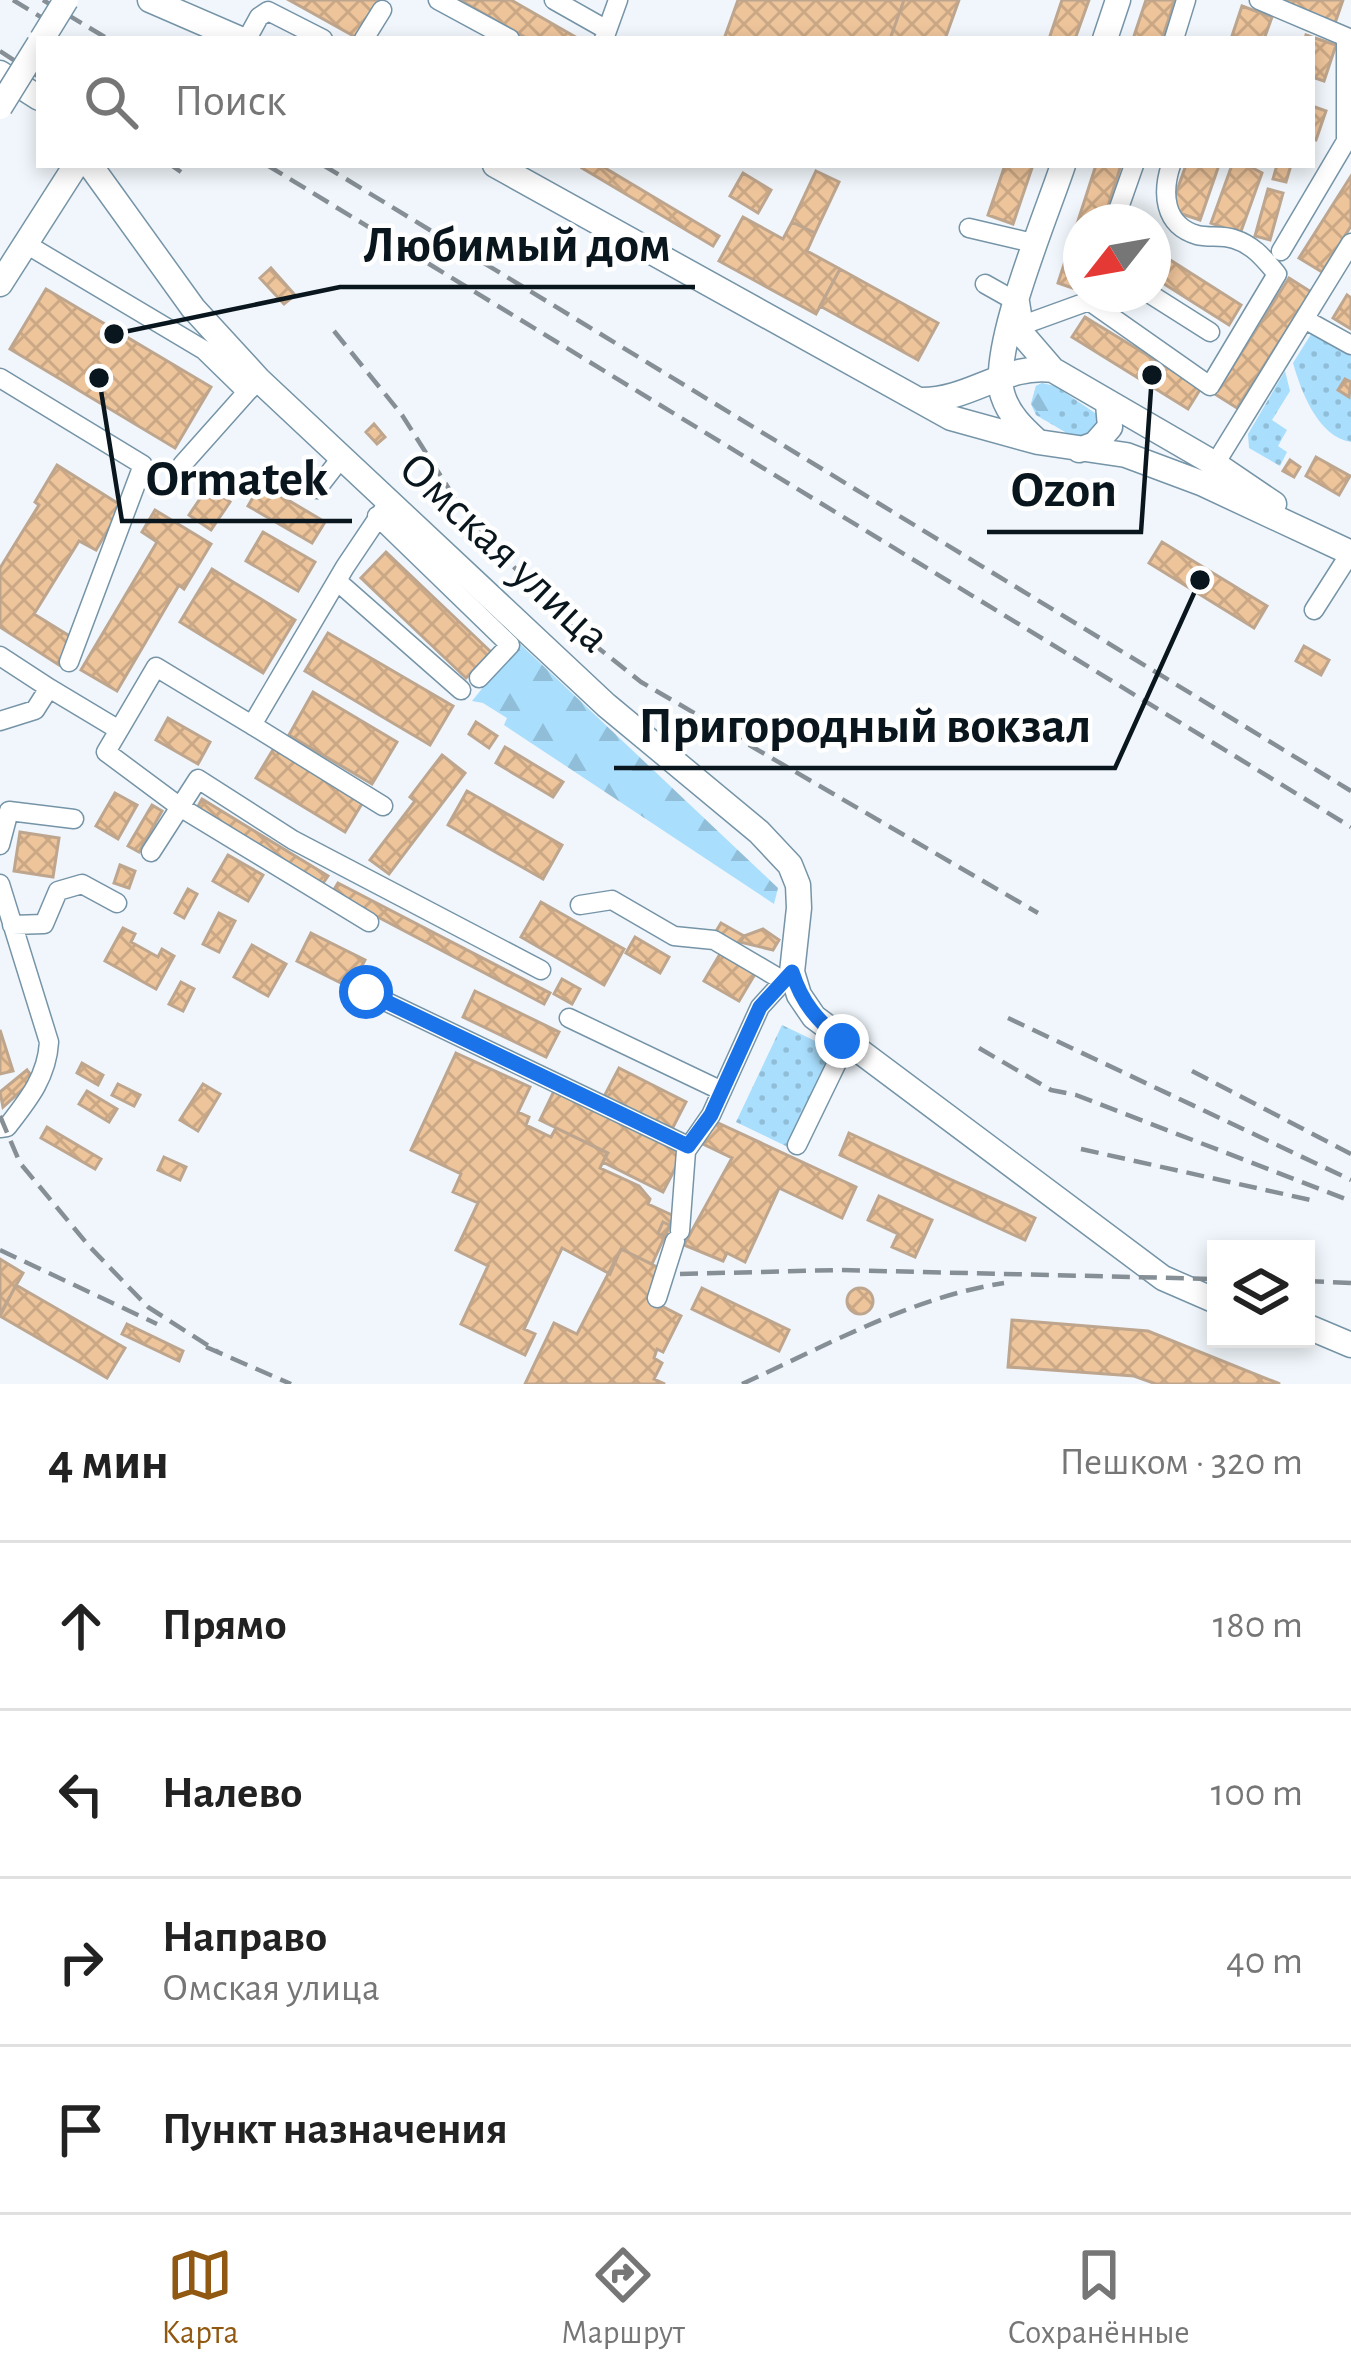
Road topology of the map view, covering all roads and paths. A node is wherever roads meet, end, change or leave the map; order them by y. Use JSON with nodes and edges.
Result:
{"nodes":[{"id":1,"x":66,"y":0,"type":"edge"},
{"id":2,"x":438,"y":0,"type":"edge"},
{"id":3,"x":554,"y":0,"type":"edge"},
{"id":4,"x":618,"y":0,"type":"edge"},
{"id":5,"x":1118,"y":0,"type":"edge"},
{"id":6,"x":1186,"y":0,"type":"edge"},
{"id":7,"x":1259,"y":0,"type":"edge"},
{"id":8,"x":158,"y":2,"type":"edge"},
{"id":9,"x":382,"y":10,"type":"dead end"},
{"id":10,"x":205,"y":11,"type":"edge"},
{"id":11,"x":606,"y":35,"type":"edge"},
{"id":12,"x":44,"y":36,"type":"edge"},
{"id":13,"x":240,"y":36,"type":"edge"},
{"id":14,"x":246,"y":36,"type":"edge"},
{"id":15,"x":317,"y":36,"type":"edge"},
{"id":16,"x":366,"y":36,"type":"edge"},
{"id":17,"x":504,"y":36,"type":"edge"},
{"id":18,"x":1106,"y":36,"type":"edge"},
{"id":19,"x":1175,"y":36,"type":"edge"},
{"id":20,"x":1348,"y":38,"type":"edge"},
{"id":21,"x":36,"y":48,"type":"edge"},
{"id":22,"x":0,"y":73,"type":"edge"},
{"id":23,"x":36,"y":96,"type":"edge"},
{"id":24,"x":0,"y":107,"type":"edge"},
{"id":25,"x":1348,"y":143,"type":"edge"},
{"id":26,"x":74,"y":168,"type":"edge"},
{"id":27,"x":92,"y":168,"type":"edge"},
{"id":28,"x":500,"y":168,"type":"edge"},
{"id":29,"x":1062,"y":168,"type":"edge"},
{"id":30,"x":1133,"y":168,"type":"edge"},
{"id":31,"x":1170,"y":168,"type":"edge"},
{"id":32,"x":1120,"y":204,"type":"edge"},
{"id":33,"x":1166,"y":204,"type":"edge"},
{"id":34,"x":1171,"y":215,"type":"edge"},
{"id":35,"x":969,"y":228,"type":"dead end"},
{"id":36,"x":1351,"y":243,"type":"edge"},
{"id":37,"x":26,"y":244,"type":"junction"},
{"id":38,"x":1037,"y":244,"type":"junction"},
{"id":39,"x":1281,"y":251,"type":"dead end"},
{"id":40,"x":0,"y":284,"type":"edge"},
{"id":41,"x":985,"y":284,"type":"dead end"},
{"id":42,"x":1063,"y":303,"type":"edge"},
{"id":43,"x":1171,"y":307,"type":"edge"},
{"id":44,"x":1110,"y":312,"type":"edge"},
{"id":45,"x":1018,"y":314,"type":"junction"},
{"id":46,"x":1306,"y":320,"type":"junction"},
{"id":47,"x":1210,"y":332,"type":"dead end"},
{"id":48,"x":1351,"y":345,"type":"edge"},
{"id":49,"x":1053,"y":370,"type":"junction"},
{"id":50,"x":0,"y":378,"type":"edge"},
{"id":51,"x":999,"y":379,"type":"junction"},
{"id":52,"x":253,"y":386,"type":"junction"},
{"id":53,"x":912,"y":399,"type":"junction"},
{"id":54,"x":1108,"y":404,"type":"junction"},
{"id":55,"x":1038,"y":442,"type":"junction"},
{"id":56,"x":1079,"y":450,"type":"junction"},
{"id":57,"x":341,"y":458,"type":"junction"},
{"id":58,"x":1215,"y":464,"type":"junction"},
{"id":59,"x":182,"y":465,"type":"dead end"},
{"id":60,"x":317,"y":488,"type":"dead end"},
{"id":61,"x":383,"y":510,"type":"junction"},
{"id":62,"x":1345,"y":550,"type":"edge"},
{"id":63,"x":337,"y":581,"type":"junction"},
{"id":64,"x":1314,"y":610,"type":"dead end"},
{"id":65,"x":517,"y":637,"type":"junction"},
{"id":66,"x":0,"y":656,"type":"edge"},
{"id":67,"x":69,"y":662,"type":"dead end"},
{"id":68,"x":479,"y":678,"type":"dead end"},
{"id":69,"x":50,"y":688,"type":"junction"},
{"id":70,"x":461,"y":690,"type":"dead end"},
{"id":71,"x":0,"y":722,"type":"edge"},
{"id":72,"x":252,"y":725,"type":"junction"},
{"id":73,"x":119,"y":730,"type":"junction"},
{"id":74,"x":382,"y":806,"type":"dead end"},
{"id":75,"x":180,"y":807,"type":"junction"},
{"id":76,"x":74,"y":820,"type":"dead end"},
{"id":77,"x":0,"y":845,"type":"edge"},
{"id":78,"x":152,"y":852,"type":"dead end"},
{"id":79,"x":0,"y":884,"type":"edge"},
{"id":80,"x":118,"y":903,"type":"dead end"},
{"id":81,"x":580,"y":904,"type":"dead end"},
{"id":82,"x":369,"y":922,"type":"dead end"},
{"id":83,"x":12,"y":925,"type":"junction"},
{"id":84,"x":541,"y":970,"type":"dead end"},
{"id":85,"x":787,"y":976,"type":"junction"},
{"id":86,"x":366,"y":992,"type":"dead end"},
{"id":87,"x":569,"y":1018,"type":"dead end"},
{"id":88,"x":846,"y":1044,"type":"junction"},
{"id":89,"x":722,"y":1091,"type":"junction"},
{"id":90,"x":0,"y":1128,"type":"edge"},
{"id":91,"x":797,"y":1145,"type":"dead end"},
{"id":92,"x":688,"y":1146,"type":"junction"},
{"id":93,"x":1207,"y":1297,"type":"edge"},
{"id":94,"x":657,"y":1298,"type":"dead end"},
{"id":95,"x":1315,"y":1330,"type":"edge"},
{"id":96,"x":1351,"y":1345,"type":"edge"}],
"edges":[{"from":1,"to":12,"type":"main road","bridge":true},
{"from":2,"to":17,"type":"street"},
{"from":3,"to":11,"type":"street"},
{"from":4,"to":11,"type":"street"},
{"from":5,"to":18,"type":"main road"},
{"from":6,"to":19,"type":"street"},
{"from":7,"to":20,"type":"street"},
{"from":8,"to":10,"type":"main road"},
{"from":9,"to":16,"type":"street"},
{"from":10,"to":13,"type":"main road"},
{"from":14,"to":15,"type":"street"},
{"from":20,"to":25,"type":"street"},
{"from":21,"to":24,"type":"main road","bridge":true},
{"from":22,"to":23,"type":"main road"},
{"from":25,"to":39,"type":"street"},
{"from":26,"to":37,"type":"main road"},
{"from":27,"to":52,"type":"main road","name":"Омская улица"},
{"from":28,"to":53,"type":"main road"},
{"from":29,"to":38,"type":"main road"},
{"from":30,"to":32,"type":"street"},
{"from":31,"to":33,"type":"street"},
{"from":34,"to":44,"type":"street"},
{"from":35,"to":38,"type":"street"},
{"from":36,"to":46,"type":"street"},
{"from":37,"to":40,"type":"main road"},
{"from":37,"to":52,"type":"street"},
{"from":38,"to":45,"type":"main road"},
{"from":41,"to":45,"type":"street"},
{"from":42,"to":45,"type":"street"},
{"from":43,"to":47,"type":"street"},
{"from":45,"to":49,"type":"main road"},
{"from":45,"to":51,"type":"main road"},
{"from":46,"to":48,"type":"street"},
{"from":46,"to":58,"type":"street"},
{"from":49,"to":51,"type":"main road"},
{"from":49,"to":54,"type":"main road"},
{"from":50,"to":67,"type":"street"},
{"from":51,"to":53,"type":"main road"},
{"from":51,"to":55,"type":"main road"},
{"from":52,"to":57,"type":"main road","name":"Омская улица"},
{"from":52,"to":59,"type":"street"},
{"from":53,"to":55,"type":"main road"},
{"from":54,"to":56,"type":"main road"},
{"from":54,"to":58,"type":"main road"},
{"from":55,"to":56,"type":"main road"},
{"from":56,"to":62,"type":"main road"},
{"from":57,"to":60,"type":"street"},
{"from":57,"to":61,"type":"main road","name":"Омская улица"},
{"from":58,"to":62,"type":"main road"},
{"from":61,"to":63,"type":"street"},
{"from":61,"to":65,"type":"main road","name":"Омская улица"},
{"from":62,"to":64,"type":"street"},
{"from":63,"to":70,"type":"street"},
{"from":63,"to":72,"type":"street"},
{"from":65,"to":68,"type":"street"},
{"from":65,"to":85,"type":"main road","name":"Омская улица"},
{"from":66,"to":69,"type":"street"},
{"from":69,"to":71,"type":"street"},
{"from":69,"to":73,"type":"street"},
{"from":72,"to":73,"type":"street"},
{"from":72,"to":74,"type":"street"},
{"from":73,"to":75,"type":"street"},
{"from":75,"to":78,"type":"street"},
{"from":75,"to":82,"type":"street"},
{"from":75,"to":84,"type":"street"},
{"from":76,"to":77,"type":"street"},
{"from":79,"to":83,"type":"street"},
{"from":80,"to":83,"type":"street"},
{"from":81,"to":85,"type":"street"},
{"from":83,"to":90,"type":"street"},
{"from":85,"to":88,"type":"main road"},
{"from":85,"to":89,"type":"street"},
{"from":86,"to":92,"type":"street"},
{"from":87,"to":89,"type":"street"},
{"from":88,"to":91,"type":"street"},
{"from":88,"to":93,"type":"main road"},
{"from":89,"to":92,"type":"street"},
{"from":92,"to":94,"type":"street"},
{"from":95,"to":96,"type":"main road"}]}
